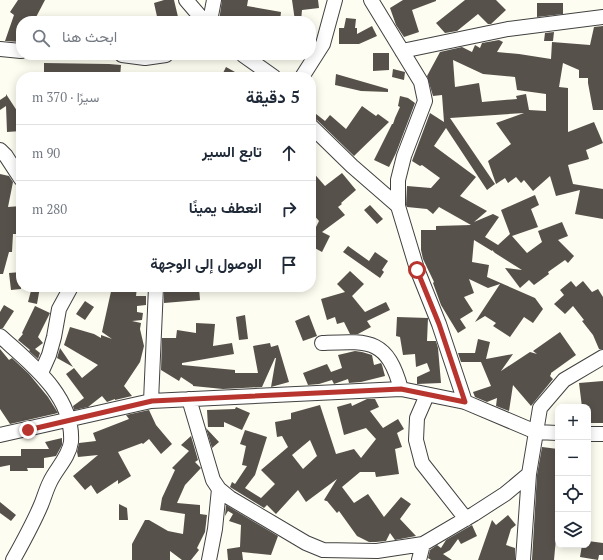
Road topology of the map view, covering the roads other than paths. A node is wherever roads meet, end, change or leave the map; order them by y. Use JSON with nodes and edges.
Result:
{"nodes":[{"id":1,"x":186,"y":0,"type":"edge"},
{"id":2,"x":214,"y":0,"type":"edge"},
{"id":3,"x":335,"y":0,"type":"edge"},
{"id":4,"x":371,"y":0,"type":"edge"},
{"id":5,"x":200,"y":16,"type":"edge"},
{"id":6,"x":211,"y":16,"type":"edge"},
{"id":7,"x":603,"y":17,"type":"edge"},
{"id":8,"x":0,"y":49,"type":"edge"},
{"id":9,"x":16,"y":51,"type":"edge"},
{"id":10,"x":402,"y":51,"type":"junction"},
{"id":11,"x":316,"y":55,"type":"edge"},
{"id":12,"x":250,"y":60,"type":"edge"},
{"id":13,"x":313,"y":60,"type":"edge"},
{"id":14,"x":267,"y":72,"type":"edge"},
{"id":15,"x":305,"y":72,"type":"edge"},
{"id":16,"x":316,"y":131,"type":"edge"},
{"id":17,"x":0,"y":150,"type":"edge"},
{"id":18,"x":16,"y":171,"type":"edge"},
{"id":19,"x":398,"y":206,"type":"junction"},
{"id":20,"x":68,"y":292,"type":"edge"},
{"id":21,"x":156,"y":292,"type":"edge"},
{"id":22,"x":0,"y":336,"type":"edge"},
{"id":23,"x":322,"y":343,"type":"dead end"},
{"id":24,"x":603,"y":357,"type":"edge"},
{"id":25,"x":41,"y":373,"type":"junction"},
{"id":26,"x":401,"y":389,"type":"junction"},
{"id":27,"x":427,"y":395,"type":"junction"},
{"id":28,"x":189,"y":399,"type":"junction"},
{"id":29,"x":152,"y":401,"type":"junction"},
{"id":30,"x":465,"y":402,"type":"junction"},
{"id":31,"x":69,"y":420,"type":"junction"},
{"id":32,"x":0,"y":428,"type":"edge"},
{"id":33,"x":28,"y":430,"type":"junction"},
{"id":34,"x":536,"y":432,"type":"junction"},
{"id":35,"x":555,"y":433,"type":"edge"},
{"id":36,"x":591,"y":434,"type":"edge"},
{"id":37,"x":603,"y":434,"type":"edge"},
{"id":38,"x":0,"y":436,"type":"edge"},
{"id":39,"x":529,"y":474,"type":"junction"},
{"id":40,"x":219,"y":489,"type":"junction"},
{"id":41,"x":466,"y":519,"type":"junction"},
{"id":42,"x":423,"y":544,"type":"junction"},
{"id":43,"x":13,"y":560,"type":"edge"},
{"id":44,"x":209,"y":560,"type":"edge"},
{"id":45,"x":419,"y":560,"type":"edge"},
{"id":46,"x":523,"y":560,"type":"edge"}],
"edges":[{"from":1,"to":5,"type":"street"},
{"from":2,"to":6,"type":"street"},
{"from":3,"to":11,"type":"street"},
{"from":4,"to":10,"type":"street"},
{"from":7,"to":10,"type":"street"},
{"from":8,"to":9,"type":"street"},
{"from":10,"to":19,"type":"street"},
{"from":12,"to":14,"type":"street"},
{"from":13,"to":15,"type":"street"},
{"from":16,"to":19,"type":"street"},
{"from":17,"to":18,"type":"street"},
{"from":19,"to":30,"type":"street"},
{"from":20,"to":25,"type":"street"},
{"from":21,"to":29,"type":"street"},
{"from":22,"to":25,"type":"street"},
{"from":23,"to":26,"type":"street"},
{"from":24,"to":34,"type":"street"},
{"from":25,"to":31,"type":"street"},
{"from":26,"to":27,"type":"street"},
{"from":26,"to":28,"type":"street"},
{"from":27,"to":30,"type":"street"},
{"from":27,"to":41,"type":"street"},
{"from":28,"to":29,"type":"street"},
{"from":28,"to":40,"type":"street"},
{"from":29,"to":31,"type":"street"},
{"from":30,"to":34,"type":"street"},
{"from":31,"to":33,"type":"street"},
{"from":31,"to":43,"type":"street"},
{"from":32,"to":33,"type":"street"},
{"from":33,"to":38,"type":"street"},
{"from":34,"to":35,"type":"street"},
{"from":34,"to":39,"type":"street"},
{"from":36,"to":37,"type":"street"},
{"from":39,"to":41,"type":"street"},
{"from":39,"to":46,"type":"street"},
{"from":40,"to":42,"type":"street"},
{"from":40,"to":44,"type":"street"},
{"from":41,"to":42,"type":"street"},
{"from":42,"to":45,"type":"street"}]}
